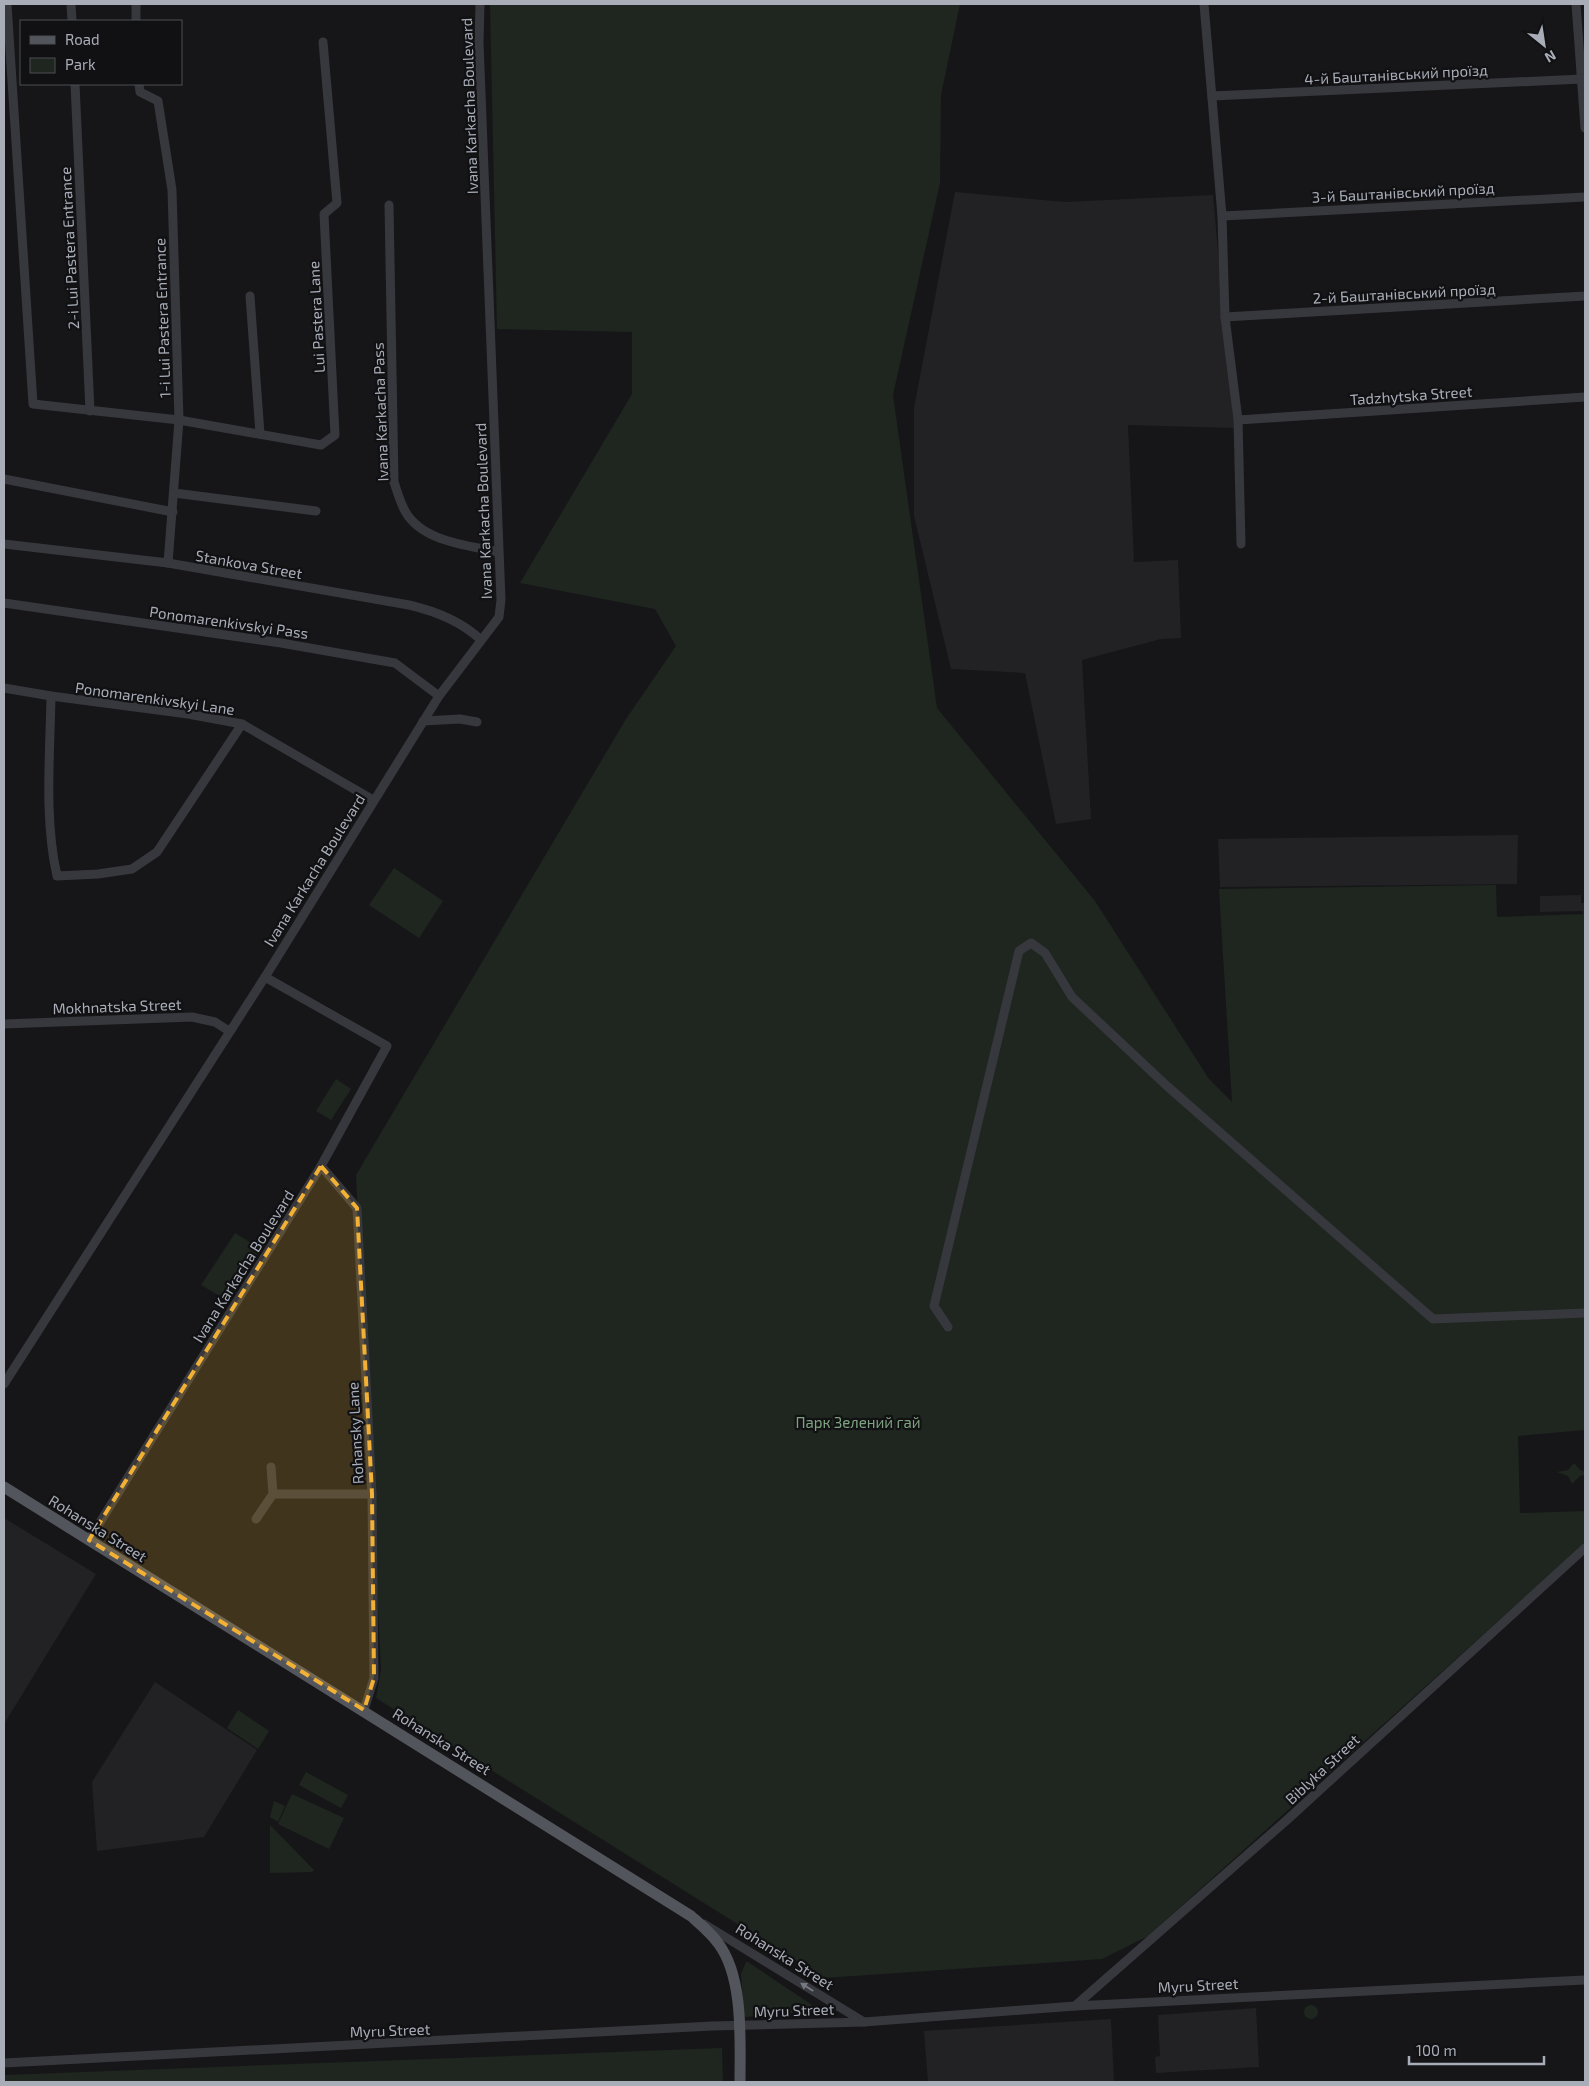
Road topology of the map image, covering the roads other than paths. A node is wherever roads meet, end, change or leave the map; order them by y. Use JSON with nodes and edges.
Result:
{"nodes":[{"id":1,"x":7,"y":4,"type":"edge"},
{"id":2,"x":71,"y":4,"type":"edge"},
{"id":3,"x":136,"y":4,"type":"edge"},
{"id":4,"x":480,"y":4,"type":"edge"},
{"id":5,"x":1204,"y":4,"type":"edge"},
{"id":6,"x":1576,"y":4,"type":"edge"},
{"id":7,"x":72,"y":20,"type":"edge"},
{"id":8,"x":136,"y":20,"type":"edge"},
{"id":9,"x":324,"y":42,"type":"dead end"},
{"id":10,"x":1582,"y":79,"type":"junction"},
{"id":11,"x":75,"y":85,"type":"edge"},
{"id":12,"x":139,"y":85,"type":"edge"},
{"id":13,"x":1212,"y":96,"type":"junction"},
{"id":14,"x":1585,"y":128,"type":"edge"},
{"id":15,"x":1585,"y":197,"type":"edge"},
{"id":16,"x":389,"y":205,"type":"dead end"},
{"id":17,"x":1222,"y":216,"type":"junction"},
{"id":18,"x":250,"y":296,"type":"dead end"},
{"id":19,"x":1585,"y":296,"type":"edge"},
{"id":20,"x":1225,"y":316,"type":"junction"},
{"id":21,"x":1585,"y":398,"type":"edge"},
{"id":22,"x":90,"y":410,"type":"junction"},
{"id":23,"x":179,"y":420,"type":"junction"},
{"id":24,"x":1238,"y":420,"type":"junction"},
{"id":25,"x":260,"y":434,"type":"junction"},
{"id":26,"x":4,"y":479,"type":"edge"},
{"id":27,"x":174,"y":493,"type":"junction"},
{"id":28,"x":316,"y":511,"type":"dead end"},
{"id":29,"x":173,"y":512,"type":"junction"},
{"id":30,"x":4,"y":544,"type":"edge"},
{"id":31,"x":1241,"y":544,"type":"dead end"},
{"id":32,"x":498,"y":552,"type":"junction"},
{"id":33,"x":168,"y":563,"type":"junction"},
{"id":34,"x":4,"y":604,"type":"edge"},
{"id":35,"x":481,"y":640,"type":"junction"},
{"id":36,"x":4,"y":688,"type":"edge"},
{"id":37,"x":51,"y":696,"type":"junction"},
{"id":38,"x":439,"y":696,"type":"junction"},
{"id":39,"x":423,"y":721,"type":"junction"},
{"id":40,"x":477,"y":722,"type":"dead end"},
{"id":41,"x":242,"y":724,"type":"junction"},
{"id":42,"x":373,"y":800,"type":"junction"},
{"id":43,"x":264,"y":977,"type":"junction"},
{"id":44,"x":4,"y":1024,"type":"edge"},
{"id":45,"x":229,"y":1031,"type":"junction"},
{"id":46,"x":321,"y":1166,"type":"junction"},
{"id":47,"x":1585,"y":1313,"type":"edge"},
{"id":48,"x":948,"y":1327,"type":"dead end"},
{"id":49,"x":4,"y":1384,"type":"edge"},
{"id":50,"x":271,"y":1467,"type":"dead end"},
{"id":51,"x":4,"y":1487,"type":"edge"},
{"id":52,"x":273,"y":1494,"type":"junction"},
{"id":53,"x":372,"y":1494,"type":"junction"},
{"id":54,"x":256,"y":1519,"type":"dead end"},
{"id":55,"x":89,"y":1540,"type":"junction"},
{"id":56,"x":1585,"y":1548,"type":"edge"},
{"id":57,"x":364,"y":1710,"type":"junction"},
{"id":58,"x":691,"y":1916,"type":"junction"},
{"id":59,"x":1585,"y":1980,"type":"edge"},
{"id":60,"x":1075,"y":2006,"type":"junction"},
{"id":61,"x":864,"y":2022,"type":"junction"},
{"id":62,"x":740,"y":2026,"type":"junction"},
{"id":63,"x":4,"y":2062,"type":"edge"},
{"id":64,"x":740,"y":2082,"type":"edge"}],
"edges":[{"from":1,"to":22,"type":"street"},
{"from":2,"to":7,"type":"street"},
{"from":3,"to":8,"type":"street"},
{"from":4,"to":32,"type":"street","name":"Ivana Karkacha Boulevard"},
{"from":5,"to":13,"type":"street"},
{"from":6,"to":10,"type":"street"},
{"from":9,"to":25,"type":"street","name":"Lui Pastera Lane"},
{"from":10,"to":13,"type":"street","name":"4-й Баштанівський проїзд"},
{"from":10,"to":14,"type":"street"},
{"from":11,"to":22,"type":"street","name":"2-i Lui Pastera Entrance"},
{"from":12,"to":23,"type":"street","name":"1-i Lui Pastera Entrance"},
{"from":13,"to":17,"type":"street"},
{"from":15,"to":17,"type":"street","name":"3-й Баштанівський проїзд"},
{"from":16,"to":32,"type":"street","name":"Ivana Karkacha Pass"},
{"from":17,"to":20,"type":"street"},
{"from":18,"to":25,"type":"street"},
{"from":19,"to":20,"type":"street","name":"2-й Баштанівський проїзд"},
{"from":20,"to":24,"type":"street"},
{"from":21,"to":24,"type":"street","name":"Tadzhytska Street"},
{"from":22,"to":23,"type":"street"},
{"from":23,"to":25,"type":"street","name":"Lui Pastera Lane"},
{"from":23,"to":27,"type":"street","name":"1-i Lui Pastera Entrance"},
{"from":24,"to":31,"type":"street"},
{"from":26,"to":29,"type":"street"},
{"from":27,"to":28,"type":"street"},
{"from":27,"to":29,"type":"street","name":"1-i Lui Pastera Entrance"},
{"from":29,"to":33,"type":"street","name":"1-i Lui Pastera Entrance"},
{"from":30,"to":33,"type":"street","name":"Stankova Street"},
{"from":32,"to":35,"type":"street","name":"Ivana Karkacha Boulevard"},
{"from":33,"to":35,"type":"street","name":"Stankova Street"},
{"from":34,"to":38,"type":"street","name":"Ponomarenkivskyi Pass"},
{"from":35,"to":38,"type":"street","name":"Ivana Karkacha Boulevard"},
{"from":36,"to":37,"type":"street","name":"Ponomarenkivskyi Lane"},
{"from":37,"to":41,"type":"street","name":"Ponomarenkivskyi Lane"},
{"from":37,"to":41,"type":"street"},
{"from":38,"to":39,"type":"street","name":"Ivana Karkacha Boulevard"},
{"from":39,"to":40,"type":"street"},
{"from":39,"to":42,"type":"street","name":"Ivana Karkacha Boulevard"},
{"from":41,"to":42,"type":"street","name":"Ponomarenkivskyi Lane"},
{"from":42,"to":43,"type":"street","name":"Ivana Karkacha Boulevard"},
{"from":43,"to":45,"type":"street","name":"Ivana Karkacha Boulevard"},
{"from":43,"to":46,"type":"street","name":"Ivana Karkacha Boulevard"},
{"from":44,"to":45,"type":"street","name":"Mokhnatska Street"},
{"from":45,"to":49,"type":"street","name":"Ivana Karkacha Boulevard"},
{"from":46,"to":53,"type":"street","name":"Rohansky Lane"},
{"from":46,"to":55,"type":"street","name":"Ivana Karkacha Boulevard"},
{"from":47,"to":48,"type":"street"},
{"from":50,"to":52,"type":"street"},
{"from":51,"to":55,"type":"main road","name":"Rohanska Street"},
{"from":52,"to":53,"type":"street"},
{"from":52,"to":54,"type":"street"},
{"from":53,"to":57,"type":"street","name":"Rohansky Lane"},
{"from":55,"to":57,"type":"main road","name":"Rohanska Street"},
{"from":56,"to":60,"type":"street","name":"Biblyka Street"},
{"from":57,"to":58,"type":"main road","name":"Rohanska Street"},
{"from":61,"to":58,"type":"street","name":"Rohanska Street","one_way":true},
{"from":58,"to":62,"type":"main road"},
{"from":59,"to":60,"type":"street","name":"Myru Street"},
{"from":60,"to":61,"type":"street","name":"Myru Street"},
{"from":61,"to":62,"type":"street","name":"Myru Street"},
{"from":62,"to":63,"type":"street","name":"Myru Street"},
{"from":62,"to":64,"type":"main road"}]}
